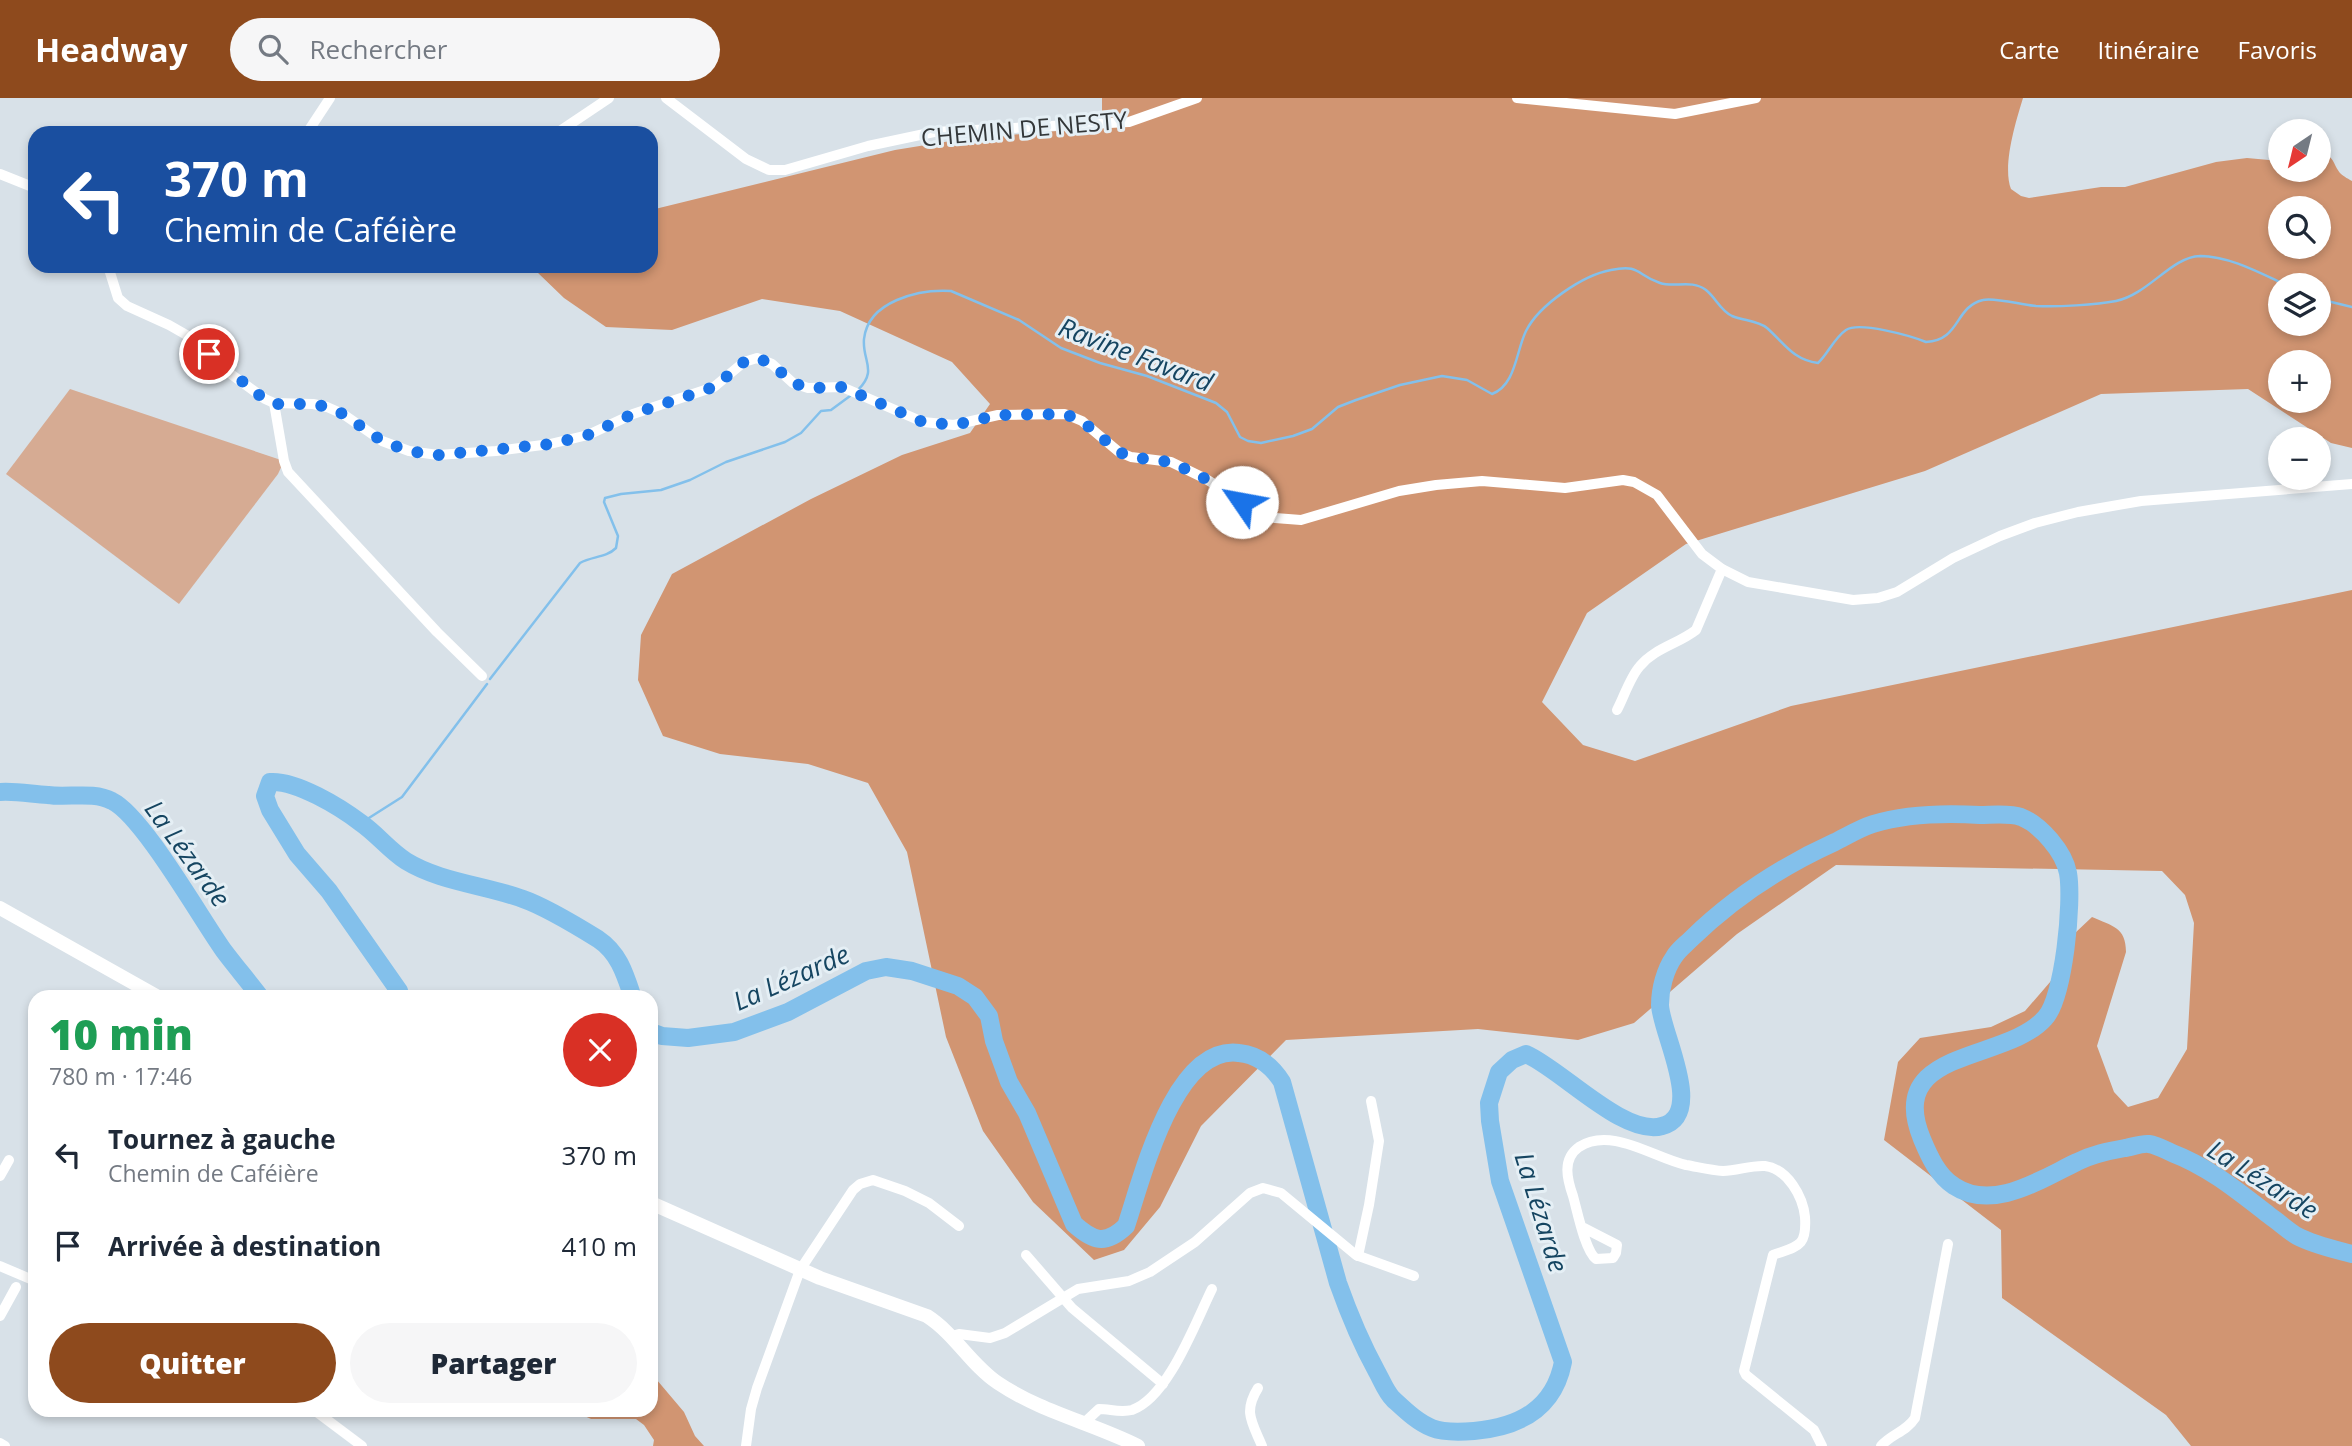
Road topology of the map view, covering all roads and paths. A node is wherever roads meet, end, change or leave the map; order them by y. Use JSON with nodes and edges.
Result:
{"nodes":[{"id":1,"x":330,"y":98,"type":"edge"},
{"id":2,"x":609,"y":98,"type":"edge"},
{"id":3,"x":666,"y":98,"type":"edge"},
{"id":4,"x":1197,"y":98,"type":"edge"},
{"id":5,"x":1517,"y":98,"type":"edge"},
{"id":6,"x":1756,"y":98,"type":"edge"},
{"id":7,"x":312,"y":126,"type":"edge"},
{"id":8,"x":567,"y":126,"type":"edge"},
{"id":9,"x":0,"y":174,"type":"edge"},
{"id":10,"x":28,"y":185,"type":"edge"},
{"id":11,"x":110,"y":273,"type":"edge"},
{"id":12,"x":274,"y":404,"type":"junction"},
{"id":13,"x":2352,"y":484,"type":"edge"},
{"id":14,"x":1722,"y":569,"type":"junction"},
{"id":15,"x":482,"y":676,"type":"dead end"},
{"id":16,"x":1617,"y":710,"type":"dead end"},
{"id":17,"x":0,"y":908,"type":"edge"},
{"id":18,"x":146,"y":990,"type":"edge"},
{"id":19,"x":1371,"y":1101,"type":"dead end"},
{"id":20,"x":9,"y":1160,"type":"dead end"},
{"id":21,"x":0,"y":1176,"type":"edge"},
{"id":22,"x":658,"y":1206,"type":"edge"},
{"id":23,"x":960,"y":1226,"type":"dead end"},
{"id":24,"x":1582,"y":1227,"type":"dead end"},
{"id":25,"x":1948,"y":1244,"type":"dead end"},
{"id":26,"x":1026,"y":1255,"type":"dead end"},
{"id":27,"x":1358,"y":1256,"type":"junction"},
{"id":28,"x":0,"y":1266,"type":"edge"},
{"id":29,"x":800,"y":1270,"type":"junction"},
{"id":30,"x":1415,"y":1276,"type":"dead end"},
{"id":31,"x":28,"y":1278,"type":"edge"},
{"id":32,"x":16,"y":1287,"type":"dead end"},
{"id":33,"x":1212,"y":1289,"type":"dead end"},
{"id":34,"x":1061,"y":1298,"type":"junction"},
{"id":35,"x":0,"y":1317,"type":"edge"},
{"id":36,"x":952,"y":1336,"type":"junction"},
{"id":37,"x":1163,"y":1384,"type":"junction"},
{"id":38,"x":1258,"y":1388,"type":"dead end"},
{"id":39,"x":323,"y":1417,"type":"edge"},
{"id":40,"x":1084,"y":1423,"type":"junction"},
{"id":41,"x":0,"y":1443,"type":"edge"},
{"id":42,"x":5,"y":1446,"type":"edge"},
{"id":43,"x":362,"y":1446,"type":"edge"},
{"id":44,"x":746,"y":1446,"type":"edge"},
{"id":45,"x":1138,"y":1446,"type":"edge"},
{"id":46,"x":1262,"y":1446,"type":"edge"},
{"id":47,"x":1822,"y":1446,"type":"edge"},
{"id":48,"x":1881,"y":1446,"type":"edge"}],
"edges":[{"from":1,"to":7,"type":"street"},
{"from":2,"to":8,"type":"street"},
{"from":3,"to":4,"type":"street","name":"CHEMIN DE NESTY"},
{"from":5,"to":6,"type":"street"},
{"from":9,"to":10,"type":"street"},
{"from":11,"to":12,"type":"street"},
{"from":12,"to":14,"type":"street"},
{"from":12,"to":15,"type":"street"},
{"from":13,"to":14,"type":"street"},
{"from":14,"to":16,"type":"street"},
{"from":17,"to":18,"type":"main road"},
{"from":19,"to":27,"type":"street"},
{"from":20,"to":21,"type":"street"},
{"from":22,"to":29,"type":"main road"},
{"from":23,"to":29,"type":"street"},
{"from":24,"to":47,"type":"street"},
{"from":25,"to":48,"type":"street"},
{"from":26,"to":34,"type":"street"},
{"from":27,"to":30,"type":"street"},
{"from":27,"to":34,"type":"street"},
{"from":28,"to":31,"type":"street"},
{"from":29,"to":36,"type":"main road"},
{"from":29,"to":44,"type":"street"},
{"from":32,"to":35,"type":"street"},
{"from":33,"to":37,"type":"street"},
{"from":34,"to":36,"type":"street"},
{"from":34,"to":37,"type":"street"},
{"from":36,"to":40,"type":"main road"},
{"from":37,"to":40,"type":"street"},
{"from":38,"to":46,"type":"street"},
{"from":39,"to":43,"type":"street"},
{"from":40,"to":45,"type":"main road"},
{"from":41,"to":42,"type":"street"}]}
